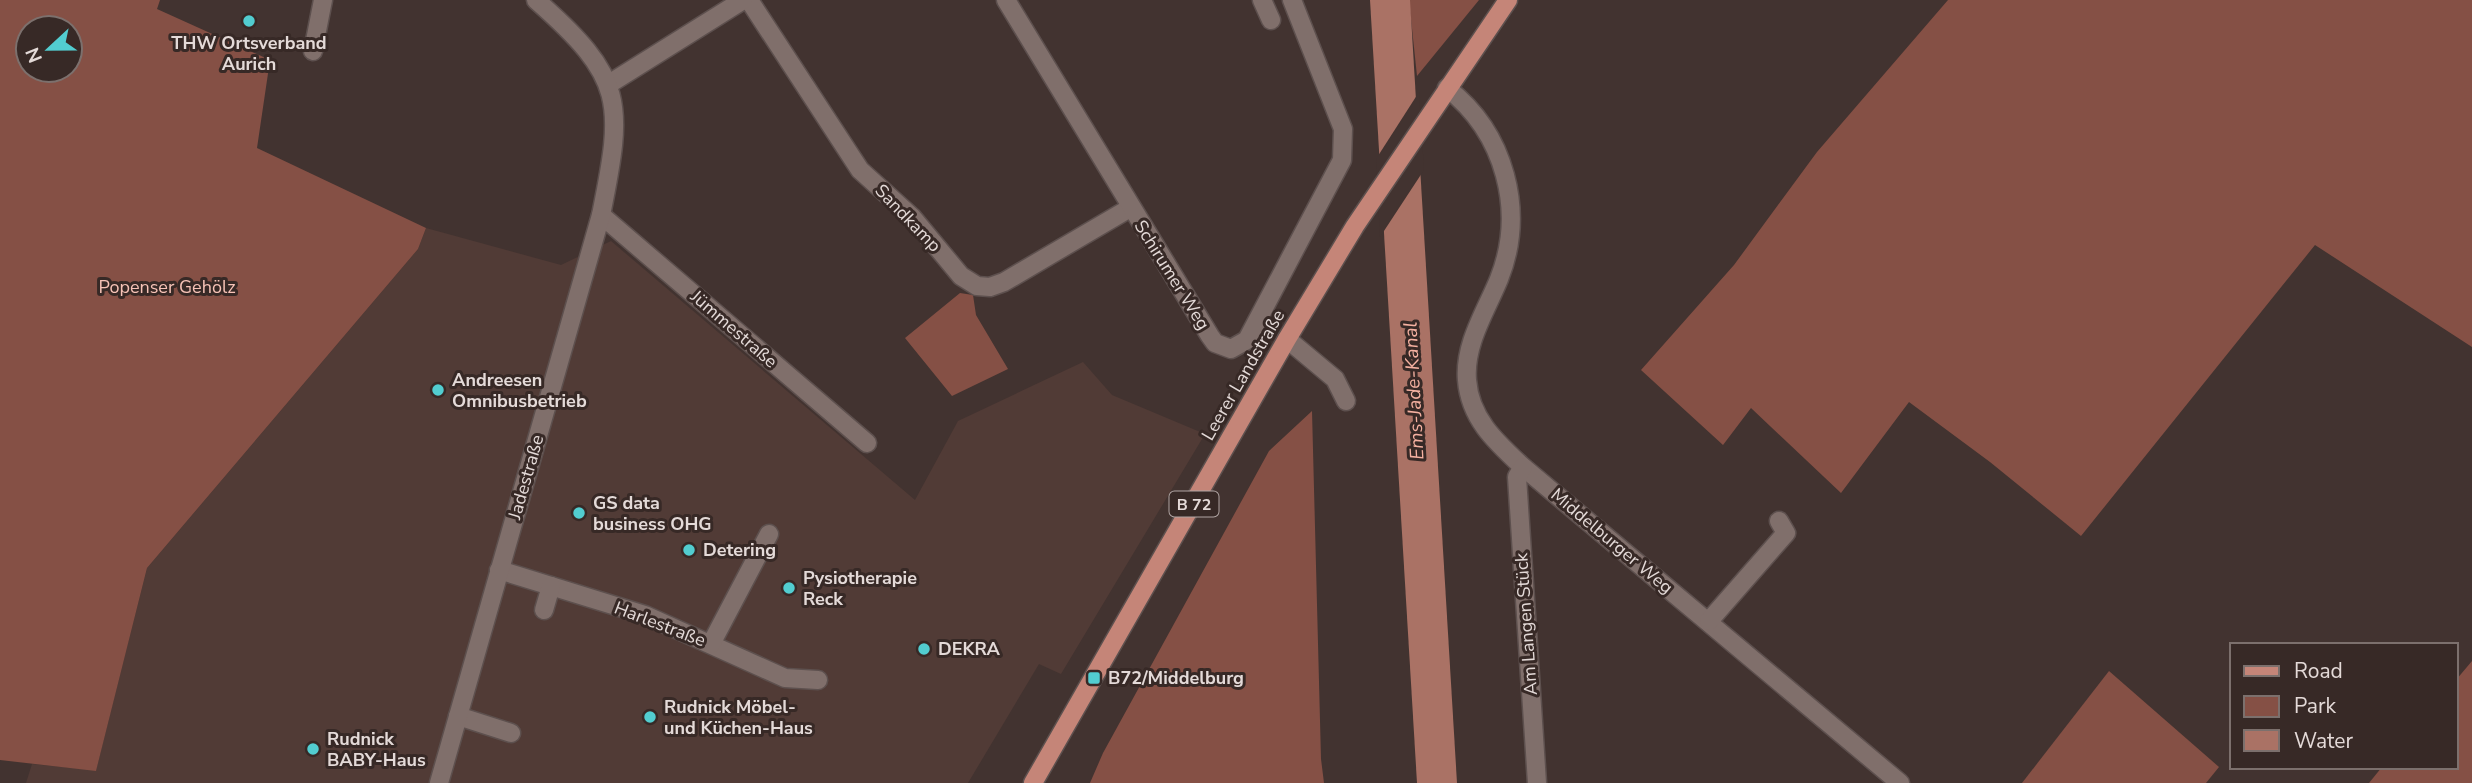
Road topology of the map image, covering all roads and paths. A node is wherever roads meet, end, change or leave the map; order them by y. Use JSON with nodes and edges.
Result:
{"nodes":[{"id":1,"x":323,"y":0,"type":"edge"},
{"id":2,"x":536,"y":0,"type":"edge"},
{"id":3,"x":743,"y":0,"type":"edge"},
{"id":4,"x":748,"y":0,"type":"edge"},
{"id":5,"x":1006,"y":0,"type":"edge"},
{"id":6,"x":1262,"y":0,"type":"edge"},
{"id":7,"x":1292,"y":0,"type":"edge"},
{"id":8,"x":1508,"y":0,"type":"edge"},
{"id":9,"x":1271,"y":20,"type":"dead end"},
{"id":10,"x":313,"y":51,"type":"dead end"},
{"id":11,"x":609,"y":84,"type":"junction"},
{"id":12,"x":1444,"y":92,"type":"junction"},
{"id":13,"x":1130,"y":208,"type":"junction"},
{"id":14,"x":601,"y":215,"type":"junction"},
{"id":15,"x":1287,"y":339,"type":"junction"},
{"id":16,"x":1346,"y":401,"type":"dead end"},
{"id":17,"x":867,"y":443,"type":"dead end"},
{"id":18,"x":1523,"y":467,"type":"junction"},
{"id":19,"x":1779,"y":521,"type":"dead end"},
{"id":20,"x":769,"y":534,"type":"dead end"},
{"id":21,"x":499,"y":570,"type":"junction"},
{"id":22,"x":551,"y":586,"type":"junction"},
{"id":23,"x":544,"y":610,"type":"dead end"},
{"id":24,"x":1709,"y":621,"type":"junction"},
{"id":25,"x":711,"y":644,"type":"junction"},
{"id":26,"x":818,"y":680,"type":"dead end"},
{"id":27,"x":458,"y":716,"type":"junction"},
{"id":28,"x":511,"y":733,"type":"dead end"},
{"id":29,"x":439,"y":783,"type":"edge"},
{"id":30,"x":1034,"y":783,"type":"edge"},
{"id":31,"x":1537,"y":783,"type":"edge"},
{"id":32,"x":1900,"y":783,"type":"edge"}],
"edges":[{"from":1,"to":10,"type":"street"},
{"from":2,"to":11,"type":"street"},
{"from":3,"to":11,"type":"street"},
{"from":4,"to":13,"type":"street","name":"Sandkamp"},
{"from":5,"to":13,"type":"street","name":"Schirumer Weg"},
{"from":6,"to":9,"type":"street"},
{"from":7,"to":13,"type":"street","name":"Schirumer Weg"},
{"from":8,"to":12,"type":"main road","name":"Leerer Landstraße","number":"B 72"},
{"from":11,"to":14,"type":"street","name":"Jadestraße"},
{"from":12,"to":15,"type":"main road","name":"Leerer Landstraße","number":"B 72"},
{"from":12,"to":18,"type":"street","name":"Middelburger Weg"},
{"from":14,"to":17,"type":"street","name":"Jümmestraße"},
{"from":14,"to":21,"type":"street","name":"Jadestraße"},
{"from":15,"to":16,"type":"street"},
{"from":15,"to":30,"type":"main road","name":"Leerer Landstraße","number":"B 72"},
{"from":18,"to":24,"type":"street","name":"Middelburger Weg"},
{"from":18,"to":31,"type":"street","name":"Am Langen Stück"},
{"from":19,"to":24,"type":"street"},
{"from":20,"to":25,"type":"street"},
{"from":21,"to":22,"type":"street","name":"Harlestraße"},
{"from":21,"to":27,"type":"street","name":"Jadestraße"},
{"from":22,"to":23,"type":"street"},
{"from":22,"to":25,"type":"street","name":"Harlestraße"},
{"from":24,"to":32,"type":"street","name":"Middelburger Weg"},
{"from":25,"to":26,"type":"street","name":"Harlestraße"},
{"from":27,"to":28,"type":"street"},
{"from":27,"to":29,"type":"street","name":"Jadestraße"}]}
